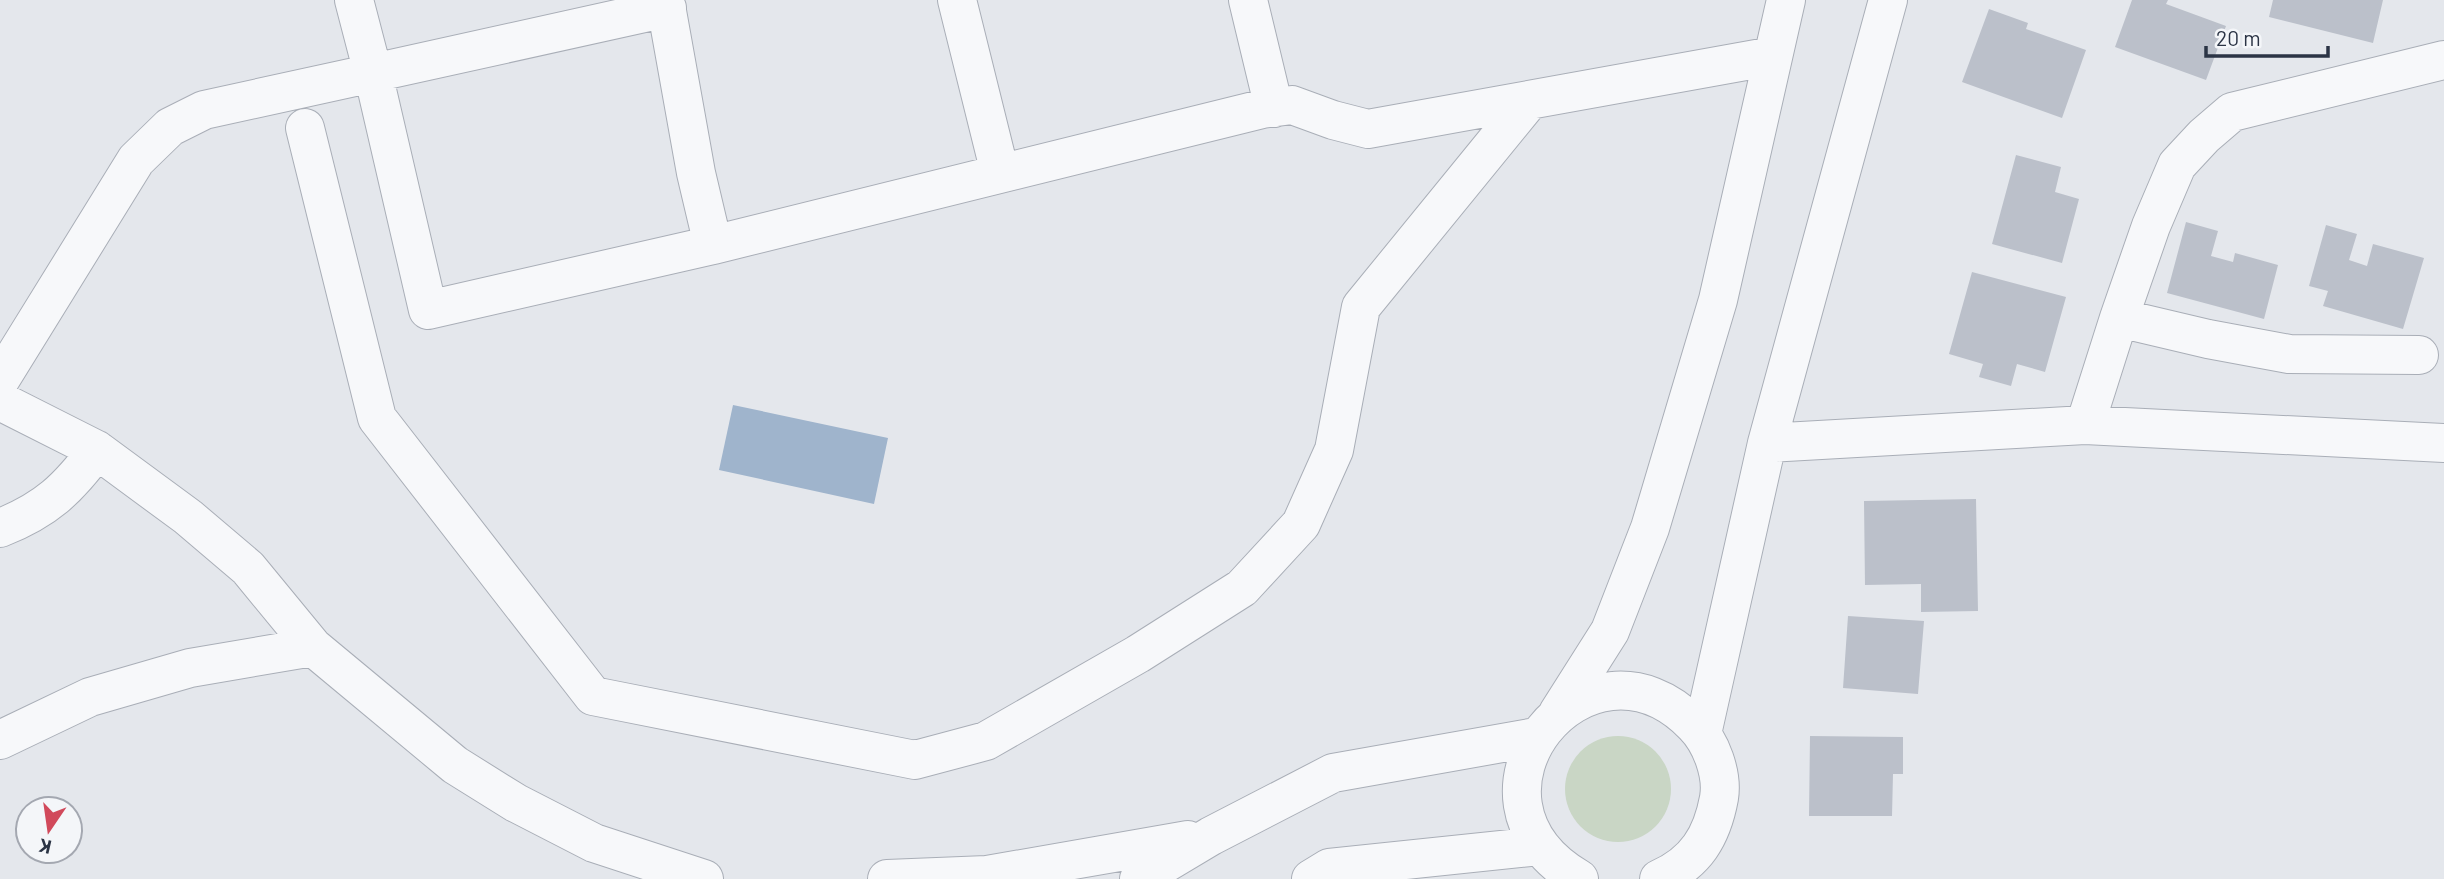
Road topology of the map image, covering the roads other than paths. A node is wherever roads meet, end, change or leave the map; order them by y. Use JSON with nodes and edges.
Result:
{"nodes":[{"id":1,"x":354,"y":0,"type":"edge"},
{"id":2,"x":957,"y":0,"type":"edge"},
{"id":3,"x":1248,"y":0,"type":"edge"},
{"id":4,"x":1786,"y":0,"type":"edge"},
{"id":5,"x":1888,"y":0,"type":"edge"},
{"id":6,"x":666,"y":4,"type":"edge"},
{"id":7,"x":1773,"y":56,"type":"junction"},
{"id":8,"x":2444,"y":60,"type":"edge"},
{"id":9,"x":373,"y":73,"type":"junction"},
{"id":10,"x":1530,"y":101,"type":"junction"},
{"id":11,"x":1274,"y":108,"type":"junction"},
{"id":12,"x":305,"y":128,"type":"dead end"},
{"id":13,"x":1000,"y":173,"type":"junction"},
{"id":14,"x":713,"y":245,"type":"junction"},
{"id":15,"x":2119,"y":318,"type":"junction"},
{"id":16,"x":2419,"y":355,"type":"dead end"},
{"id":17,"x":0,"y":380,"type":"edge"},
{"id":18,"x":0,"y":401,"type":"edge"},
{"id":19,"x":2085,"y":425,"type":"junction"},
{"id":20,"x":1767,"y":443,"type":"junction"},
{"id":21,"x":2444,"y":443,"type":"edge"},
{"id":22,"x":97,"y":450,"type":"junction"},
{"id":23,"x":0,"y":528,"type":"edge"},
{"id":24,"x":313,"y":647,"type":"junction"},
{"id":25,"x":1547,"y":725,"type":"junction"},
{"id":26,"x":1702,"y":734,"type":"junction"},
{"id":27,"x":0,"y":740,"type":"edge"},
{"id":28,"x":1211,"y":836,"type":"junction"},
{"id":29,"x":1698,"y":864,"type":"edge"},
{"id":30,"x":1555,"y":866,"type":"edge"},
{"id":31,"x":988,"y":877,"type":"edge"},
{"id":32,"x":704,"y":879,"type":"edge"},
{"id":33,"x":887,"y":879,"type":"edge"},
{"id":34,"x":1139,"y":879,"type":"edge"},
{"id":35,"x":1311,"y":879,"type":"edge"},
{"id":36,"x":1659,"y":879,"type":"edge"}],
"edges":[{"from":1,"to":9,"type":"street"},
{"from":2,"to":13,"type":"street"},
{"from":3,"to":11,"type":"street"},
{"from":4,"to":7,"type":"street"},
{"from":5,"to":20,"type":"street"},
{"from":6,"to":9,"type":"street"},
{"from":6,"to":14,"type":"street"},
{"from":7,"to":10,"type":"street"},
{"from":7,"to":25,"type":"street"},
{"from":8,"to":15,"type":"street"},
{"from":9,"to":14,"type":"street"},
{"from":9,"to":17,"type":"street"},
{"from":10,"to":11,"type":"street"},
{"from":10,"to":12,"type":"street"},
{"from":11,"to":13,"type":"street"},
{"from":13,"to":14,"type":"street"},
{"from":15,"to":16,"type":"street"},
{"from":15,"to":19,"type":"street"},
{"from":18,"to":22,"type":"street"},
{"from":19,"to":20,"type":"street"},
{"from":19,"to":21,"type":"street"},
{"from":20,"to":26,"type":"street"},
{"from":22,"to":23,"type":"street"},
{"from":22,"to":24,"type":"street"},
{"from":24,"to":27,"type":"street"},
{"from":24,"to":32,"type":"street"},
{"from":25,"to":26,"type":"street"},
{"from":25,"to":28,"type":"street"},
{"from":25,"to":30,"type":"street"},
{"from":26,"to":29,"type":"street"},
{"from":28,"to":31,"type":"street"},
{"from":28,"to":34,"type":"street"},
{"from":29,"to":36,"type":"street"},
{"from":30,"to":35,"type":"street"},
{"from":31,"to":33,"type":"street"}]}
